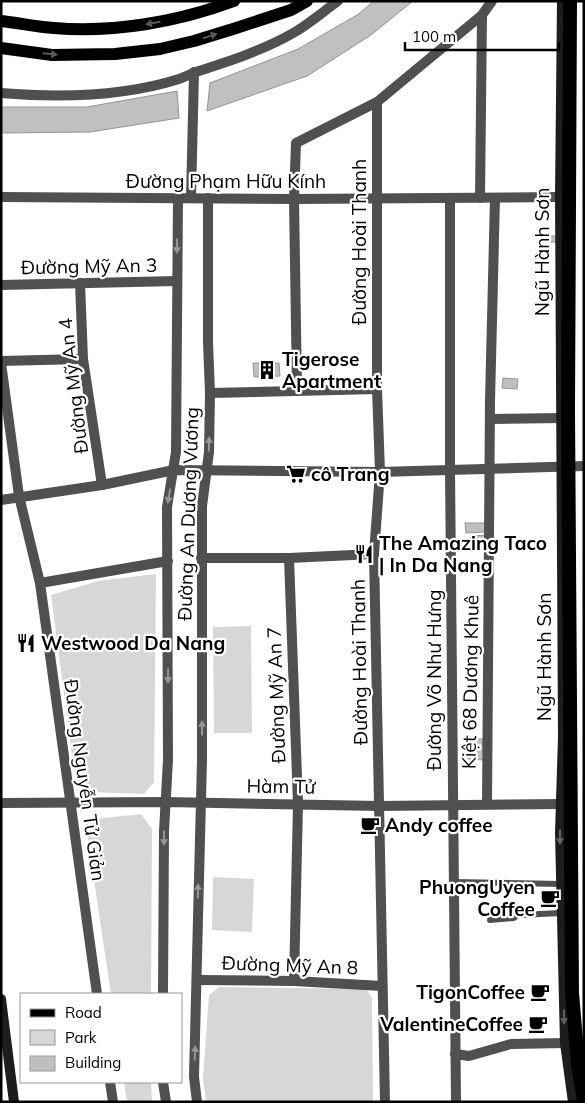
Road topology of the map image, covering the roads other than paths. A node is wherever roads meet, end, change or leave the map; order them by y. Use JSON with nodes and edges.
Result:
{"nodes":[{"id":1,"x":234,"y":1,"type":"edge"},
{"id":2,"x":306,"y":1,"type":"edge"},
{"id":3,"x":338,"y":1,"type":"edge"},
{"id":4,"x":492,"y":1,"type":"edge"},
{"id":5,"x":562,"y":1,"type":"edge"},
{"id":6,"x":570,"y":1,"type":"edge"},
{"id":7,"x":482,"y":9,"type":"edge"},
{"id":8,"x":1,"y":21,"type":"edge"},
{"id":9,"x":1,"y":48,"type":"edge"},
{"id":10,"x":194,"y":72,"type":"junction"},
{"id":11,"x":1,"y":94,"type":"edge"},
{"id":12,"x":378,"y":102,"type":"junction"},
{"id":13,"x":1,"y":197,"type":"edge"},
{"id":14,"x":560,"y":197,"type":"junction"},
{"id":15,"x":178,"y":198,"type":"junction"},
{"id":16,"x":191,"y":198,"type":"junction"},
{"id":17,"x":208,"y":198,"type":"junction"},
{"id":18,"x":377,"y":198,"type":"junction"},
{"id":19,"x":450,"y":198,"type":"junction"},
{"id":20,"x":480,"y":198,"type":"junction"},
{"id":21,"x":495,"y":198,"type":"junction"},
{"id":22,"x":294,"y":199,"type":"junction"},
{"id":23,"x":177,"y":281,"type":"junction"},
{"id":24,"x":80,"y":283,"type":"junction"},
{"id":25,"x":1,"y":285,"type":"edge"},
{"id":26,"x":83,"y":359,"type":"junction"},
{"id":27,"x":1,"y":362,"type":"edge"},
{"id":28,"x":377,"y":389,"type":"junction"},
{"id":29,"x":297,"y":390,"type":"junction"},
{"id":30,"x":210,"y":393,"type":"junction"},
{"id":31,"x":561,"y":418,"type":"junction"},
{"id":32,"x":490,"y":419,"type":"junction"},
{"id":33,"x":572,"y":466,"type":"edge"},
{"id":34,"x":174,"y":470,"type":"junction"},
{"id":35,"x":207,"y":470,"type":"junction"},
{"id":36,"x":490,"y":470,"type":"junction"},
{"id":37,"x":450,"y":471,"type":"junction"},
{"id":38,"x":380,"y":472,"type":"junction"},
{"id":39,"x":102,"y":485,"type":"junction"},
{"id":40,"x":19,"y":496,"type":"junction"},
{"id":41,"x":1,"y":500,"type":"edge"},
{"id":42,"x":374,"y":554,"type":"junction"},
{"id":43,"x":201,"y":558,"type":"junction"},
{"id":44,"x":289,"y":558,"type":"junction"},
{"id":45,"x":168,"y":561,"type":"junction"},
{"id":46,"x":40,"y":583,"type":"junction"},
{"id":47,"x":166,"y":802,"type":"junction"},
{"id":48,"x":1,"y":803,"type":"edge"},
{"id":49,"x":70,"y":803,"type":"junction"},
{"id":50,"x":201,"y":803,"type":"junction"},
{"id":51,"x":298,"y":804,"type":"junction"},
{"id":52,"x":453,"y":804,"type":"junction"},
{"id":53,"x":486,"y":804,"type":"junction"},
{"id":54,"x":566,"y":804,"type":"junction"},
{"id":55,"x":380,"y":806,"type":"junction"},
{"id":56,"x":454,"y":882,"type":"junction"},
{"id":57,"x":561,"y":884,"type":"junction"},
{"id":58,"x":562,"y":913,"type":"junction"},
{"id":59,"x":490,"y":920,"type":"dead end"},
{"id":60,"x":197,"y":980,"type":"junction"},
{"id":61,"x":294,"y":981,"type":"junction"},
{"id":62,"x":382,"y":986,"type":"junction"},
{"id":63,"x":97,"y":993,"type":"edge"},
{"id":64,"x":164,"y":993,"type":"edge"},
{"id":65,"x":1,"y":999,"type":"edge"},
{"id":66,"x":565,"y":1043,"type":"junction"},
{"id":67,"x":456,"y":1054,"type":"junction"},
{"id":68,"x":110,"y":1083,"type":"edge"},
{"id":69,"x":163,"y":1083,"type":"edge"},
{"id":70,"x":584,"y":1101,"type":"edge"},
{"id":71,"x":14,"y":1102,"type":"edge"},
{"id":72,"x":112,"y":1102,"type":"edge"},
{"id":73,"x":166,"y":1102,"type":"edge"},
{"id":74,"x":197,"y":1102,"type":"edge"},
{"id":75,"x":385,"y":1102,"type":"edge"},
{"id":76,"x":456,"y":1102,"type":"edge"},
{"id":77,"x":573,"y":1102,"type":"edge"}],
"edges":[{"from":1,"to":8,"type":"main road","one_way":true},
{"from":9,"to":2,"type":"main road","one_way":true},
{"from":3,"to":10,"type":"street"},
{"from":4,"to":7,"type":"street"},
{"from":5,"to":14,"type":"main road","name":"Ngũ Hành Sơn"},
{"from":6,"to":33,"type":"highway","name":"Ngũ Hành Sơn"},
{"from":7,"to":12,"type":"street"},
{"from":7,"to":20,"type":"street"},
{"from":10,"to":11,"type":"street"},
{"from":10,"to":16,"type":"street"},
{"from":12,"to":18,"type":"street","name":"Đường Hoài Thanh"},
{"from":12,"to":22,"type":"street"},
{"from":13,"to":15,"type":"street","name":"Đường Phạm Hữu Kính"},
{"from":14,"to":21,"type":"street","name":"Đường Phạm Hữu Kính"},
{"from":14,"to":31,"type":"main road","name":"Ngũ Hành Sơn"},
{"from":15,"to":16,"type":"street","name":"Đường Phạm Hữu Kính"},
{"from":15,"to":23,"type":"street","name":"Đường An Dương Vương","one_way":true},
{"from":16,"to":17,"type":"street","name":"Đường Phạm Hữu Kính"},
{"from":17,"to":22,"type":"street","name":"Đường Phạm Hữu Kính"},
{"from":17,"to":30,"type":"street","name":"Đường An Dương Vương"},
{"from":18,"to":19,"type":"street","name":"Đường Phạm Hữu Kính"},
{"from":18,"to":22,"type":"street","name":"Đường Phạm Hữu Kính"},
{"from":18,"to":28,"type":"street","name":"Đường Hoài Thanh"},
{"from":19,"to":20,"type":"street","name":"Đường Phạm Hữu Kính"},
{"from":19,"to":37,"type":"street","name":"Đường Võ Như Hưng"},
{"from":20,"to":21,"type":"street","name":"Đường Phạm Hữu Kính"},
{"from":21,"to":32,"type":"street"},
{"from":22,"to":29,"type":"street"},
{"from":23,"to":24,"type":"street","name":"Đường Mỹ An 3"},
{"from":23,"to":34,"type":"street","name":"Đường An Dương Vương"},
{"from":24,"to":25,"type":"street","name":"Đường Mỹ An 3"},
{"from":24,"to":26,"type":"street","name":"Đường Mỹ An 4"},
{"from":26,"to":27,"type":"street"},
{"from":26,"to":39,"type":"street","name":"Đường Mỹ An 4"},
{"from":27,"to":40,"type":"street","name":"Đường Nguyễn Tử Giản"},
{"from":28,"to":29,"type":"street"},
{"from":28,"to":38,"type":"street","name":"Đường Hoài Thanh"},
{"from":29,"to":30,"type":"street"},
{"from":35,"to":30,"type":"street","name":"Đường An Dương Vương","one_way":true},
{"from":31,"to":32,"type":"street"},
{"from":31,"to":33,"type":"main road","name":"Ngũ Hành Sơn"},
{"from":32,"to":36,"type":"street"},
{"from":33,"to":36,"type":"street"},
{"from":33,"to":54,"type":"highway","name":"Ngũ Hành Sơn"},
{"from":34,"to":35,"type":"street"},
{"from":34,"to":39,"type":"street"},
{"from":34,"to":45,"type":"street","name":"Đường An Dương Vương","one_way":true},
{"from":35,"to":38,"type":"street"},
{"from":35,"to":43,"type":"street","name":"Đường An Dương Vương"},
{"from":36,"to":37,"type":"street"},
{"from":36,"to":53,"type":"street","name":"Kiệt 68 Dương Khuê"},
{"from":37,"to":38,"type":"street"},
{"from":37,"to":52,"type":"street","name":"Đường Võ Như Hưng"},
{"from":38,"to":42,"type":"street","name":"Đường Hoài Thanh"},
{"from":39,"to":40,"type":"street"},
{"from":40,"to":41,"type":"street"},
{"from":40,"to":46,"type":"street","name":"Đường Nguyễn Tử Giản"},
{"from":42,"to":44,"type":"street"},
{"from":42,"to":55,"type":"street","name":"Đường Hoài Thanh"},
{"from":43,"to":44,"type":"street"},
{"from":50,"to":43,"type":"street","name":"Đường An Dương Vương","one_way":true},
{"from":44,"to":51,"type":"street","name":"Đường Mỹ An 7"},
{"from":45,"to":46,"type":"street"},
{"from":45,"to":47,"type":"street","name":"Đường An Dương Vương","one_way":true},
{"from":46,"to":49,"type":"street","name":"Đường Nguyễn Tử Giản"},
{"from":47,"to":49,"type":"street","name":"Hàm Tử"},
{"from":47,"to":50,"type":"street","name":"Hàm Tử"},
{"from":47,"to":64,"type":"street","name":"Đường An Dương Vương","one_way":true},
{"from":48,"to":49,"type":"street","name":"Hàm Tử"},
{"from":49,"to":63,"type":"street","name":"Đường Nguyễn Tử Giản"},
{"from":50,"to":51,"type":"street","name":"Hàm Tử"},
{"from":60,"to":50,"type":"street","name":"Đường An Dương Vương","one_way":true},
{"from":51,"to":55,"type":"street","name":"Hàm Tử"},
{"from":51,"to":61,"type":"street","name":"Đường Mỹ An 7"},
{"from":52,"to":53,"type":"street","name":"Hàm Tử"},
{"from":52,"to":55,"type":"street","name":"Hàm Tử"},
{"from":52,"to":56,"type":"street","name":"Đường Võ Như Hưng"},
{"from":53,"to":54,"type":"street","name":"Hàm Tử"},
{"from":54,"to":57,"type":"main road","name":"Ngũ Hành Sơn","one_way":true},
{"from":54,"to":70,"type":"highway","name":"Ngũ Hành Sơn"},
{"from":55,"to":62,"type":"street","name":"Đường Hoài Thanh"},
{"from":56,"to":57,"type":"lane"},
{"from":56,"to":67,"type":"street","name":"Đường Võ Như Hưng"},
{"from":57,"to":58,"type":"main road","name":"Ngũ Hành Sơn"},
{"from":58,"to":59,"type":"lane"},
{"from":58,"to":66,"type":"main road","name":"Ngũ Hành Sơn","one_way":true},
{"from":60,"to":61,"type":"street","name":"Đường Mỹ An 8"},
{"from":74,"to":60,"type":"street","name":"Đường An Dương Vương","one_way":true},
{"from":61,"to":62,"type":"street","name":"Đường Mỹ An 8"},
{"from":62,"to":75,"type":"street","name":"Đường Hoài Thanh"},
{"from":65,"to":71,"type":"main road"},
{"from":66,"to":67,"type":"street"},
{"from":66,"to":77,"type":"main road","name":"Ngũ Hành Sơn"},
{"from":67,"to":76,"type":"street","name":"Đường Võ Như Hưng"},
{"from":68,"to":72,"type":"street"},
{"from":69,"to":73,"type":"street"}]}
